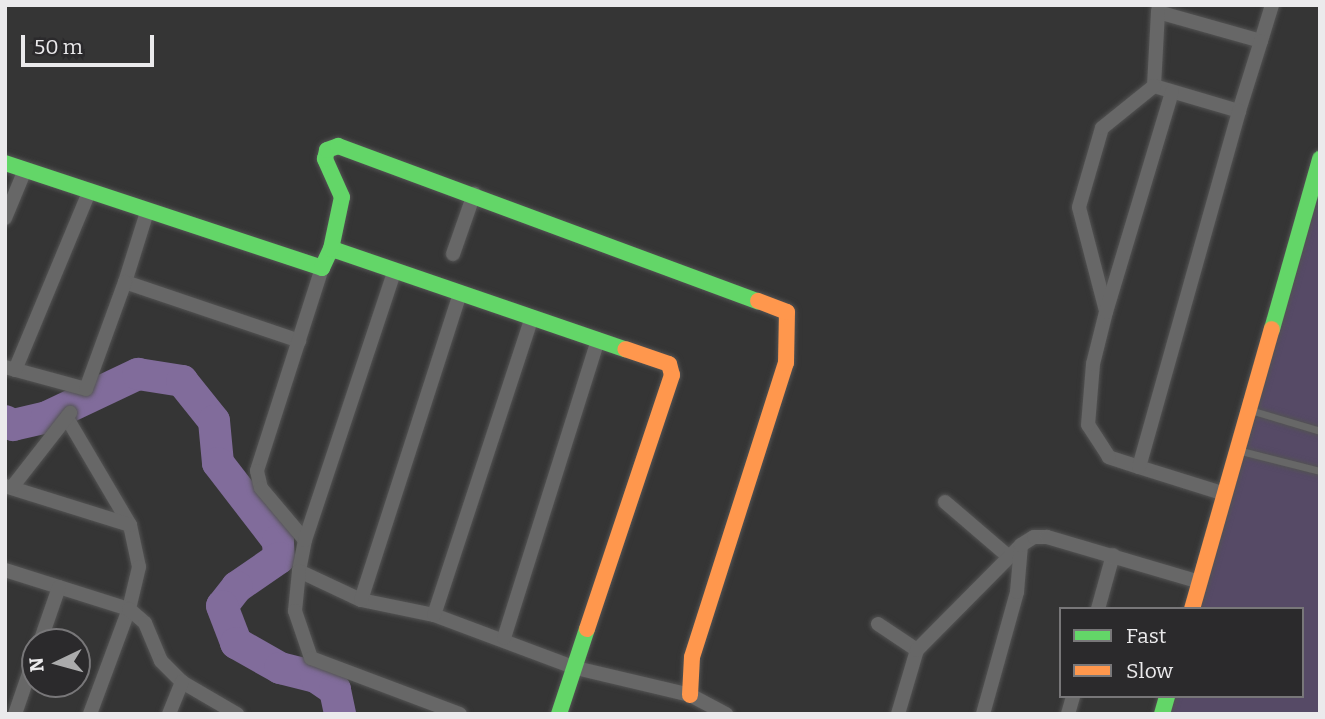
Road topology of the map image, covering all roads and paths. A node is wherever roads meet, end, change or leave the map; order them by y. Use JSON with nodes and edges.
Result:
{"nodes":[{"id":1,"x":1272,"y":5,"type":"edge"},
{"id":2,"x":1158,"y":8,"type":"edge"},
{"id":3,"x":1261,"y":41,"type":"junction"},
{"id":4,"x":1154,"y":86,"type":"junction"},
{"id":5,"x":1172,"y":92,"type":"junction"},
{"id":6,"x":1239,"y":111,"type":"junction"},
{"id":7,"x":1320,"y":159,"type":"edge"},
{"id":8,"x":5,"y":163,"type":"edge"},
{"id":9,"x":25,"y":170,"type":"junction"},
{"id":10,"x":89,"y":192,"type":"junction"},
{"id":11,"x":474,"y":194,"type":"junction"},
{"id":12,"x":147,"y":212,"type":"junction"},
{"id":13,"x":5,"y":219,"type":"edge"},
{"id":14,"x":331,"y":249,"type":"junction"},
{"id":15,"x":453,"y":254,"type":"dead end"},
{"id":16,"x":322,"y":268,"type":"junction"},
{"id":17,"x":394,"y":272,"type":"junction"},
{"id":18,"x":125,"y":282,"type":"junction"},
{"id":19,"x":460,"y":293,"type":"junction"},
{"id":20,"x":1106,"y":312,"type":"junction"},
{"id":21,"x":532,"y":317,"type":"junction"},
{"id":22,"x":598,"y":339,"type":"junction"},
{"id":23,"x":299,"y":341,"type":"junction"},
{"id":24,"x":10,"y":368,"type":"edge"},
{"id":25,"x":1247,"y":410,"type":"junction"},
{"id":26,"x":1320,"y":431,"type":"edge"},
{"id":27,"x":1237,"y":450,"type":"junction"},
{"id":28,"x":1139,"y":467,"type":"junction"},
{"id":29,"x":1320,"y":471,"type":"edge"},
{"id":30,"x":9,"y":486,"type":"edge"},
{"id":31,"x":1225,"y":494,"type":"junction"},
{"id":32,"x":945,"y":502,"type":"dead end"},
{"id":33,"x":130,"y":526,"type":"junction"},
{"id":34,"x":305,"y":540,"type":"junction"},
{"id":35,"x":1021,"y":545,"type":"junction"},
{"id":36,"x":1113,"y":555,"type":"junction"},
{"id":37,"x":1008,"y":556,"type":"junction"},
{"id":38,"x":5,"y":570,"type":"edge"},
{"id":39,"x":299,"y":571,"type":"junction"},
{"id":40,"x":1200,"y":582,"type":"junction"},
{"id":41,"x":59,"y":587,"type":"junction"},
{"id":42,"x":361,"y":600,"type":"junction"},
{"id":43,"x":1099,"y":607,"type":"edge"},
{"id":44,"x":1193,"y":607,"type":"edge"},
{"id":45,"x":129,"y":609,"type":"junction"},
{"id":46,"x":434,"y":615,"type":"junction"},
{"id":47,"x":878,"y":624,"type":"dead end"},
{"id":48,"x":45,"y":628,"type":"edge"},
{"id":49,"x":504,"y":638,"type":"junction"},
{"id":50,"x":918,"y":650,"type":"junction"},
{"id":51,"x":576,"y":668,"type":"junction"},
{"id":52,"x":182,"y":682,"type":"junction"},
{"id":53,"x":690,"y":695,"type":"junction"},
{"id":54,"x":21,"y":697,"type":"edge"},
{"id":55,"x":720,"y":713,"type":"edge"},
{"id":56,"x":15,"y":714,"type":"edge"},
{"id":57,"x":90,"y":714,"type":"edge"},
{"id":58,"x":169,"y":714,"type":"edge"},
{"id":59,"x":237,"y":714,"type":"edge"},
{"id":60,"x":460,"y":714,"type":"edge"},
{"id":61,"x":559,"y":714,"type":"edge"},
{"id":62,"x":898,"y":714,"type":"edge"},
{"id":63,"x":983,"y":714,"type":"edge"}],
"edges":[{"from":1,"to":3,"type":"street"},
{"from":2,"to":3,"type":"street"},
{"from":2,"to":4,"type":"street"},
{"from":3,"to":6,"type":"street"},
{"from":4,"to":5,"type":"street"},
{"from":4,"to":20,"type":"street"},
{"from":5,"to":6,"type":"street"},
{"from":5,"to":20,"type":"street"},
{"from":6,"to":28,"type":"street"},
{"from":7,"to":25,"type":"street"},
{"from":8,"to":9,"type":"street"},
{"from":9,"to":10,"type":"street"},
{"from":9,"to":13,"type":"street"},
{"from":10,"to":12,"type":"street"},
{"from":10,"to":24,"type":"street"},
{"from":11,"to":14,"type":"street"},
{"from":11,"to":15,"type":"street"},
{"from":11,"to":53,"type":"street"},
{"from":12,"to":16,"type":"street"},
{"from":12,"to":18,"type":"street"},
{"from":14,"to":16,"type":"street"},
{"from":14,"to":17,"type":"street"},
{"from":16,"to":23,"type":"street"},
{"from":17,"to":19,"type":"street"},
{"from":17,"to":34,"type":"street"},
{"from":18,"to":23,"type":"street"},
{"from":18,"to":24,"type":"street"},
{"from":19,"to":21,"type":"street"},
{"from":19,"to":42,"type":"street"},
{"from":20,"to":28,"type":"street"},
{"from":21,"to":22,"type":"street"},
{"from":21,"to":46,"type":"street"},
{"from":22,"to":49,"type":"street"},
{"from":22,"to":51,"type":"street"},
{"from":23,"to":34,"type":"street"},
{"from":25,"to":26,"type":"lane"},
{"from":25,"to":27,"type":"street"},
{"from":27,"to":29,"type":"lane"},
{"from":27,"to":31,"type":"street"},
{"from":28,"to":31,"type":"street"},
{"from":30,"to":33,"type":"street"},
{"from":30,"to":33,"type":"street"},
{"from":31,"to":40,"type":"street"},
{"from":32,"to":37,"type":"street"},
{"from":33,"to":45,"type":"street"},
{"from":34,"to":39,"type":"street"},
{"from":35,"to":36,"type":"street"},
{"from":35,"to":37,"type":"street"},
{"from":35,"to":63,"type":"street"},
{"from":36,"to":40,"type":"street"},
{"from":36,"to":43,"type":"street"},
{"from":37,"to":50,"type":"street"},
{"from":38,"to":41,"type":"street"},
{"from":39,"to":42,"type":"street"},
{"from":39,"to":60,"type":"street"},
{"from":40,"to":44,"type":"street"},
{"from":41,"to":45,"type":"street"},
{"from":41,"to":48,"type":"street"},
{"from":42,"to":46,"type":"street"},
{"from":45,"to":52,"type":"street"},
{"from":45,"to":57,"type":"street"},
{"from":46,"to":49,"type":"street"},
{"from":47,"to":50,"type":"street"},
{"from":49,"to":51,"type":"street"},
{"from":50,"to":62,"type":"street"},
{"from":51,"to":53,"type":"street"},
{"from":51,"to":61,"type":"street"},
{"from":52,"to":58,"type":"street"},
{"from":52,"to":59,"type":"street"},
{"from":53,"to":55,"type":"street"},
{"from":54,"to":56,"type":"street"}]}
